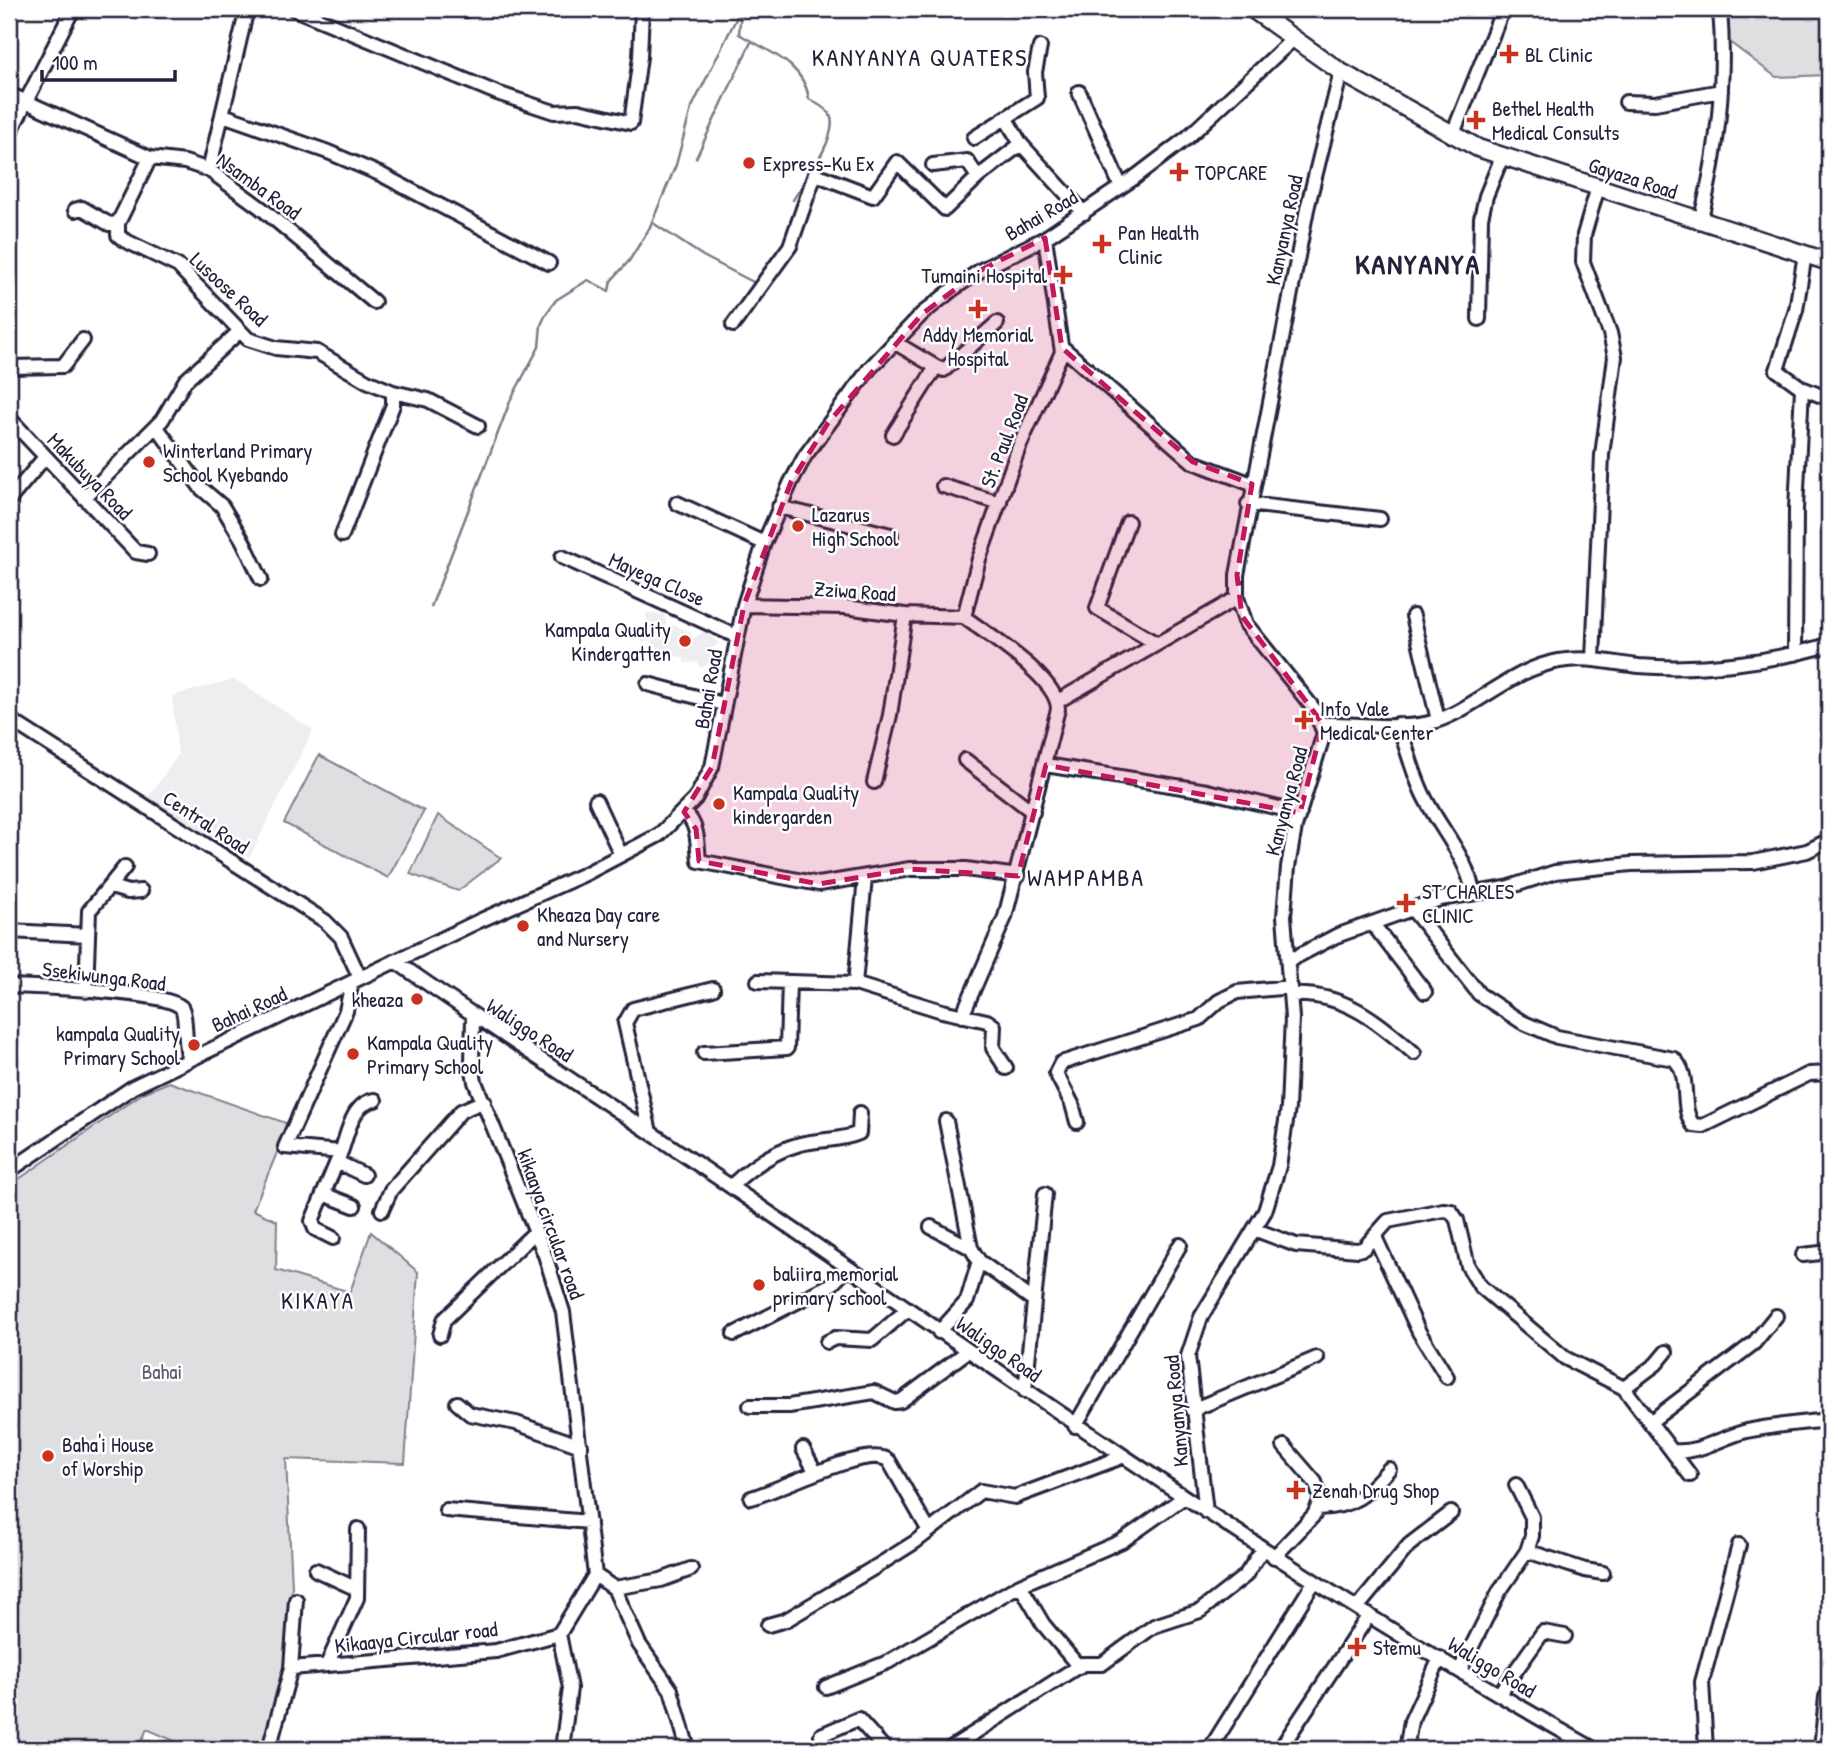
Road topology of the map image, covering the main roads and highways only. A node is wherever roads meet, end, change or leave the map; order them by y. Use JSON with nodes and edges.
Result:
{"nodes":[{"id":1,"x":1252,"y":9,"type":"edge"},
{"id":2,"x":1829,"y":262,"type":"edge"}],
"edges":[{"from":1,"to":2,"type":"main road","name":"Gayaza Road"}]}
